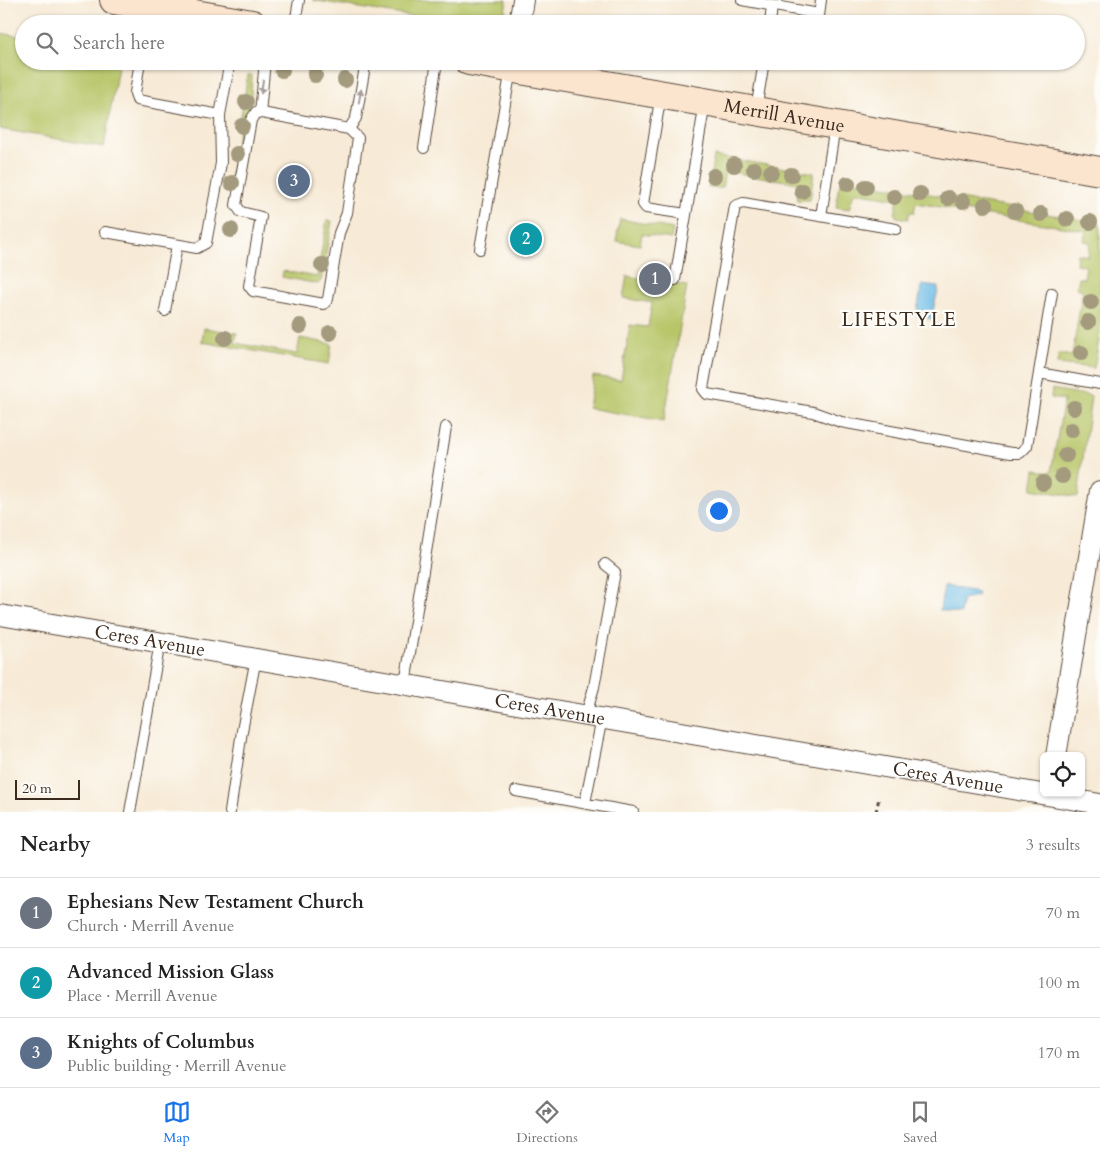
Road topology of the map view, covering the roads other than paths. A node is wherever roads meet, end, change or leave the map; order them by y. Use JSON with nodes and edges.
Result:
{"nodes":[{"id":1,"x":299,"y":0,"type":"edge"},
{"id":2,"x":523,"y":0,"type":"edge"},
{"id":3,"x":821,"y":0,"type":"edge"},
{"id":4,"x":739,"y":1,"type":"edge"},
{"id":5,"x":147,"y":6,"type":"edge"},
{"id":6,"x":772,"y":6,"type":"junction"},
{"id":7,"x":197,"y":15,"type":"edge"},
{"id":8,"x":296,"y":15,"type":"edge"},
{"id":9,"x":520,"y":15,"type":"edge"},
{"id":10,"x":771,"y":15,"type":"edge"},
{"id":11,"x":804,"y":15,"type":"edge"},
{"id":12,"x":819,"y":15,"type":"edge"},
{"id":13,"x":139,"y":70,"type":"edge"},
{"id":14,"x":228,"y":70,"type":"edge"},
{"id":15,"x":264,"y":70,"type":"edge"},
{"id":16,"x":364,"y":70,"type":"edge"},
{"id":17,"x":436,"y":70,"type":"edge"},
{"id":18,"x":511,"y":70,"type":"edge"},
{"id":19,"x":538,"y":70,"type":"edge"},
{"id":20,"x":763,"y":70,"type":"edge"},
{"id":21,"x":661,"y":94,"type":"junction"},
{"id":22,"x":705,"y":102,"type":"junction"},
{"id":23,"x":756,"y":111,"type":"junction"},
{"id":24,"x":260,"y":113,"type":"junction"},
{"id":25,"x":220,"y":115,"type":"junction"},
{"id":26,"x":835,"y":124,"type":"junction"},
{"id":27,"x":349,"y":128,"type":"junction"},
{"id":28,"x":424,"y":148,"type":"dead end"},
{"id":29,"x":1100,"y":170,"type":"edge"},
{"id":30,"x":686,"y":214,"type":"junction"},
{"id":31,"x":821,"y":216,"type":"junction"},
{"id":32,"x":896,"y":229,"type":"dead end"},
{"id":33,"x":105,"y":232,"type":"dead end"},
{"id":34,"x":177,"y":245,"type":"junction"},
{"id":35,"x":480,"y":249,"type":"dead end"},
{"id":36,"x":675,"y":280,"type":"dead end"},
{"id":37,"x":1052,"y":293,"type":"dead end"},
{"id":38,"x":165,"y":311,"type":"dead end"},
{"id":39,"x":1039,"y":373,"type":"junction"},
{"id":40,"x":1100,"y":384,"type":"edge"},
{"id":41,"x":446,"y":426,"type":"dead end"},
{"id":42,"x":1100,"y":491,"type":"edge"},
{"id":43,"x":1096,"y":533,"type":"edge"},
{"id":44,"x":605,"y":564,"type":"dead end"},
{"id":45,"x":0,"y":615,"type":"edge"},
{"id":46,"x":160,"y":642,"type":"junction"},
{"id":47,"x":256,"y":658,"type":"junction"},
{"id":48,"x":405,"y":684,"type":"junction"},
{"id":49,"x":594,"y":717,"type":"junction"},
{"id":50,"x":1057,"y":752,"type":"edge"},
{"id":51,"x":516,"y":791,"type":"dead end"},
{"id":52,"x":1048,"y":800,"type":"edge"},
{"id":53,"x":585,"y":804,"type":"junction"},
{"id":54,"x":1100,"y":804,"type":"edge"},
{"id":55,"x":130,"y":812,"type":"edge"},
{"id":56,"x":230,"y":812,"type":"edge"},
{"id":57,"x":634,"y":812,"type":"edge"}],
"edges":[{"from":1,"to":8,"type":"lane"},
{"from":2,"to":9,"type":"street"},
{"from":3,"to":12,"type":"lane"},
{"from":4,"to":6,"type":"lane"},
{"from":5,"to":7,"type":"main road"},
{"from":6,"to":10,"type":"lane"},
{"from":6,"to":11,"type":"lane"},
{"from":13,"to":25,"type":"lane"},
{"from":14,"to":25,"type":"lane"},
{"from":15,"to":24,"type":"lane","one_way":true},
{"from":27,"to":16,"type":"lane","one_way":true},
{"from":17,"to":28,"type":"lane"},
{"from":18,"to":35,"type":"lane"},
{"from":19,"to":21,"type":"main road","name":"Merrill Avenue"},
{"from":20,"to":23,"type":"lane"},
{"from":21,"to":22,"type":"main road","name":"Merrill Avenue"},
{"from":21,"to":30,"type":"lane"},
{"from":22,"to":23,"type":"main road","name":"Merrill Avenue"},
{"from":22,"to":30,"type":"lane"},
{"from":23,"to":26,"type":"main road","name":"Merrill Avenue"},
{"from":24,"to":27,"type":"lane"},
{"from":24,"to":27,"type":"lane"},
{"from":25,"to":34,"type":"lane"},
{"from":26,"to":29,"type":"main road","name":"Merrill Avenue"},
{"from":26,"to":31,"type":"lane"},
{"from":30,"to":36,"type":"lane"},
{"from":31,"to":32,"type":"lane"},
{"from":31,"to":39,"type":"lane"},
{"from":33,"to":34,"type":"lane"},
{"from":34,"to":38,"type":"lane"},
{"from":37,"to":39,"type":"lane"},
{"from":39,"to":40,"type":"lane"},
{"from":41,"to":48,"type":"lane"},
{"from":42,"to":43,"type":"street"},
{"from":43,"to":50,"type":"street"},
{"from":44,"to":49,"type":"lane"},
{"from":45,"to":46,"type":"street","name":"Ceres Avenue"},
{"from":46,"to":47,"type":"street","name":"Ceres Avenue"},
{"from":46,"to":55,"type":"lane"},
{"from":47,"to":48,"type":"street","name":"Ceres Avenue"},
{"from":47,"to":56,"type":"lane"},
{"from":48,"to":49,"type":"street","name":"Ceres Avenue"},
{"from":49,"to":52,"type":"street","name":"Ceres Avenue"},
{"from":49,"to":53,"type":"lane"},
{"from":51,"to":53,"type":"lane"},
{"from":52,"to":54,"type":"street","name":"Ceres Avenue"},
{"from":53,"to":57,"type":"lane"}]}
